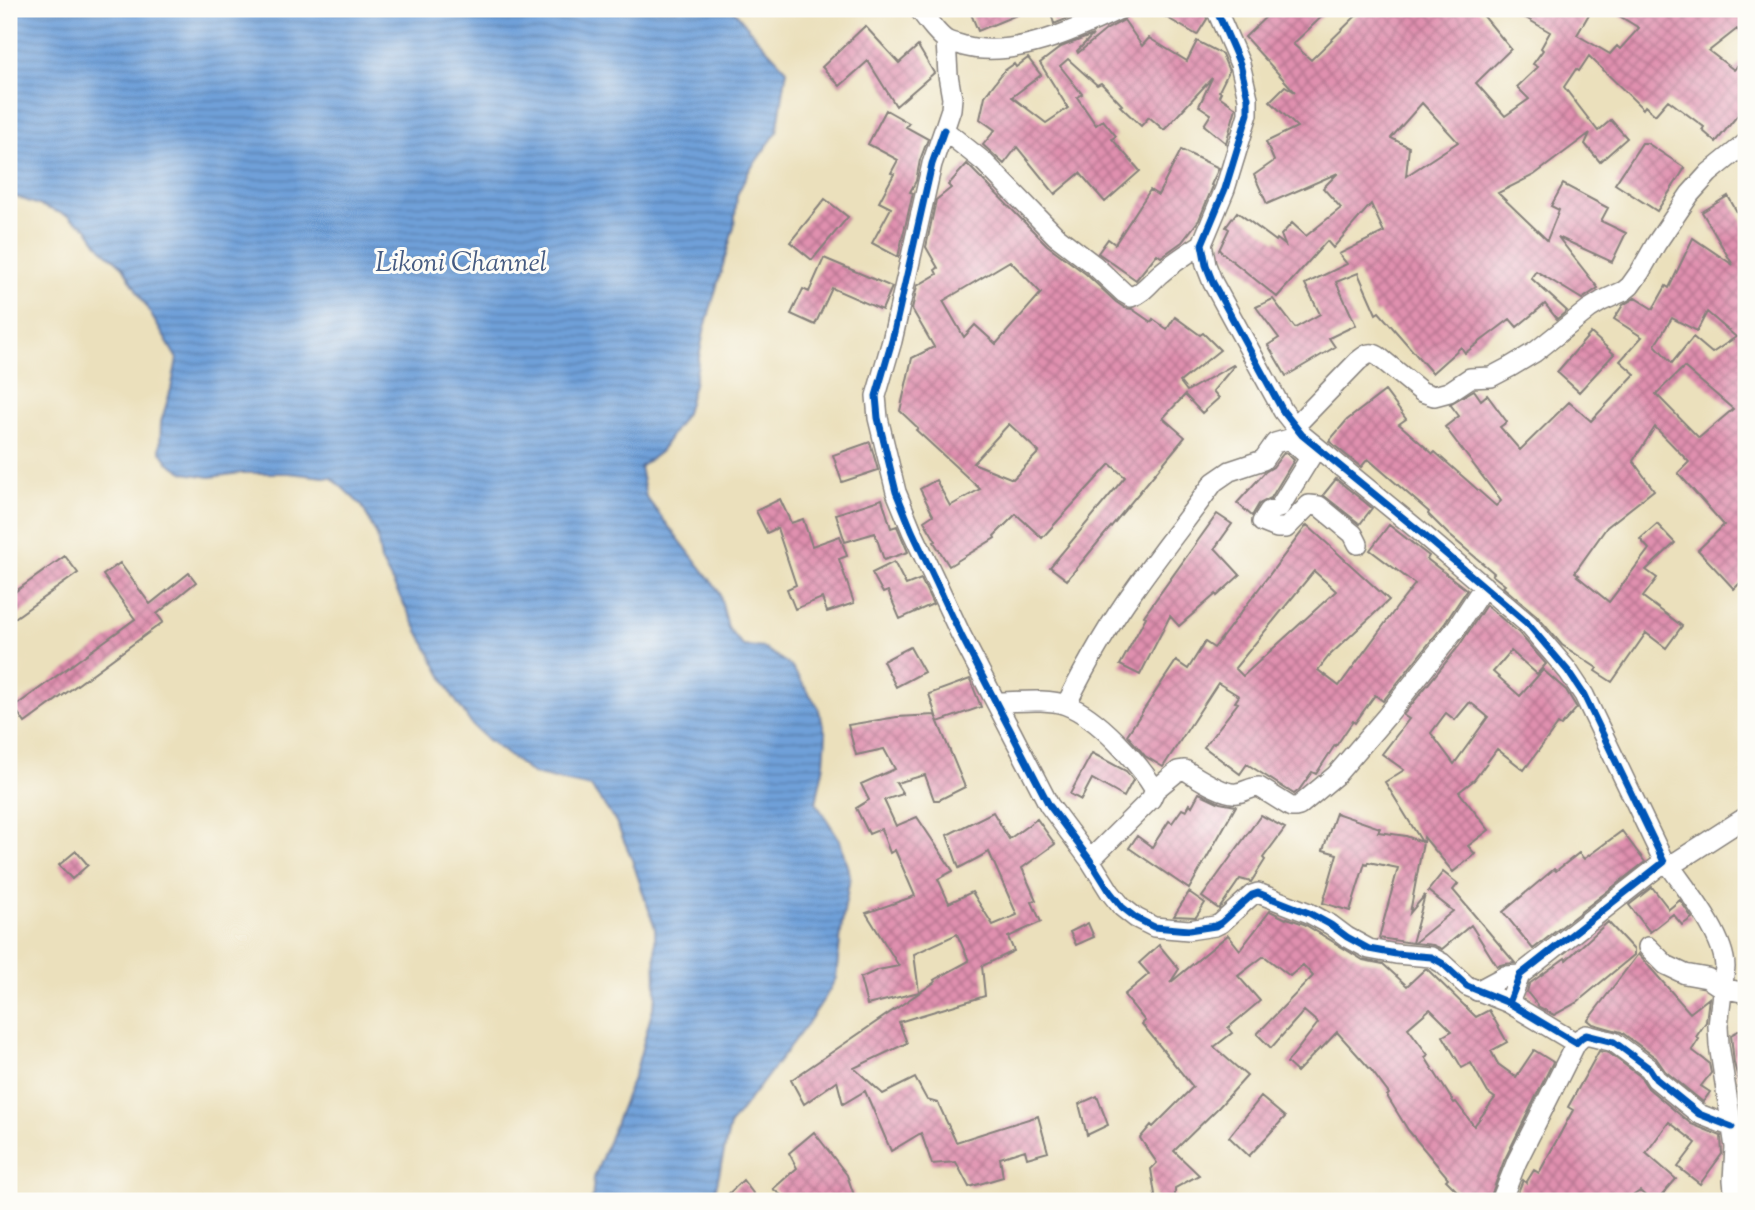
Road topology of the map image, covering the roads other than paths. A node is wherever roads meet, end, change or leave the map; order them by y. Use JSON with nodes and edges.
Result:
{"nodes":[{"id":1,"x":919,"y":9,"type":"edge"},
{"id":2,"x":1120,"y":9,"type":"edge"},
{"id":3,"x":1216,"y":9,"type":"edge"},
{"id":4,"x":946,"y":41,"type":"junction"},
{"id":5,"x":944,"y":130,"type":"junction"},
{"id":6,"x":1746,"y":143,"type":"edge"},
{"id":7,"x":1202,"y":244,"type":"junction"},
{"id":8,"x":1295,"y":426,"type":"junction"},
{"id":9,"x":1311,"y":450,"type":"junction"},
{"id":10,"x":1358,"y":544,"type":"dead end"},
{"id":11,"x":1484,"y":586,"type":"junction"},
{"id":12,"x":996,"y":702,"type":"junction"},
{"id":13,"x":1066,"y":705,"type":"junction"},
{"id":14,"x":1155,"y":790,"type":"junction"},
{"id":15,"x":1746,"y":817,"type":"edge"},
{"id":16,"x":1090,"y":860,"type":"junction"},
{"id":17,"x":1667,"y":864,"type":"junction"},
{"id":18,"x":1648,"y":947,"type":"dead end"},
{"id":19,"x":1520,"y":975,"type":"junction"},
{"id":20,"x":1722,"y":988,"type":"junction"},
{"id":21,"x":1477,"y":991,"type":"junction"},
{"id":22,"x":1746,"y":993,"type":"edge"},
{"id":23,"x":1509,"y":1003,"type":"junction"},
{"id":24,"x":1576,"y":1043,"type":"junction"},
{"id":25,"x":1732,"y":1128,"type":"junction"},
{"id":26,"x":1501,"y":1201,"type":"edge"},
{"id":27,"x":1735,"y":1201,"type":"edge"}],
"edges":[{"from":1,"to":4,"type":"street"},
{"from":2,"to":4,"type":"street"},
{"from":3,"to":7,"type":"street"},
{"from":4,"to":5,"type":"street"},
{"from":5,"to":7,"type":"street"},
{"from":5,"to":12,"type":"street"},
{"from":6,"to":8,"type":"street"},
{"from":7,"to":8,"type":"street"},
{"from":8,"to":9,"type":"street"},
{"from":9,"to":10,"type":"street"},
{"from":9,"to":11,"type":"street"},
{"from":9,"to":13,"type":"street"},
{"from":11,"to":14,"type":"street"},
{"from":11,"to":17,"type":"street"},
{"from":12,"to":13,"type":"street"},
{"from":12,"to":16,"type":"street"},
{"from":13,"to":14,"type":"street"},
{"from":14,"to":16,"type":"street"},
{"from":15,"to":17,"type":"street"},
{"from":16,"to":21,"type":"street"},
{"from":17,"to":19,"type":"street"},
{"from":17,"to":20,"type":"street"},
{"from":18,"to":20,"type":"street"},
{"from":19,"to":21,"type":"street"},
{"from":19,"to":23,"type":"street"},
{"from":20,"to":22,"type":"street"},
{"from":20,"to":25,"type":"street"},
{"from":21,"to":23,"type":"street"},
{"from":23,"to":24,"type":"street"},
{"from":24,"to":25,"type":"street"},
{"from":24,"to":26,"type":"street"},
{"from":25,"to":27,"type":"street"}]}
